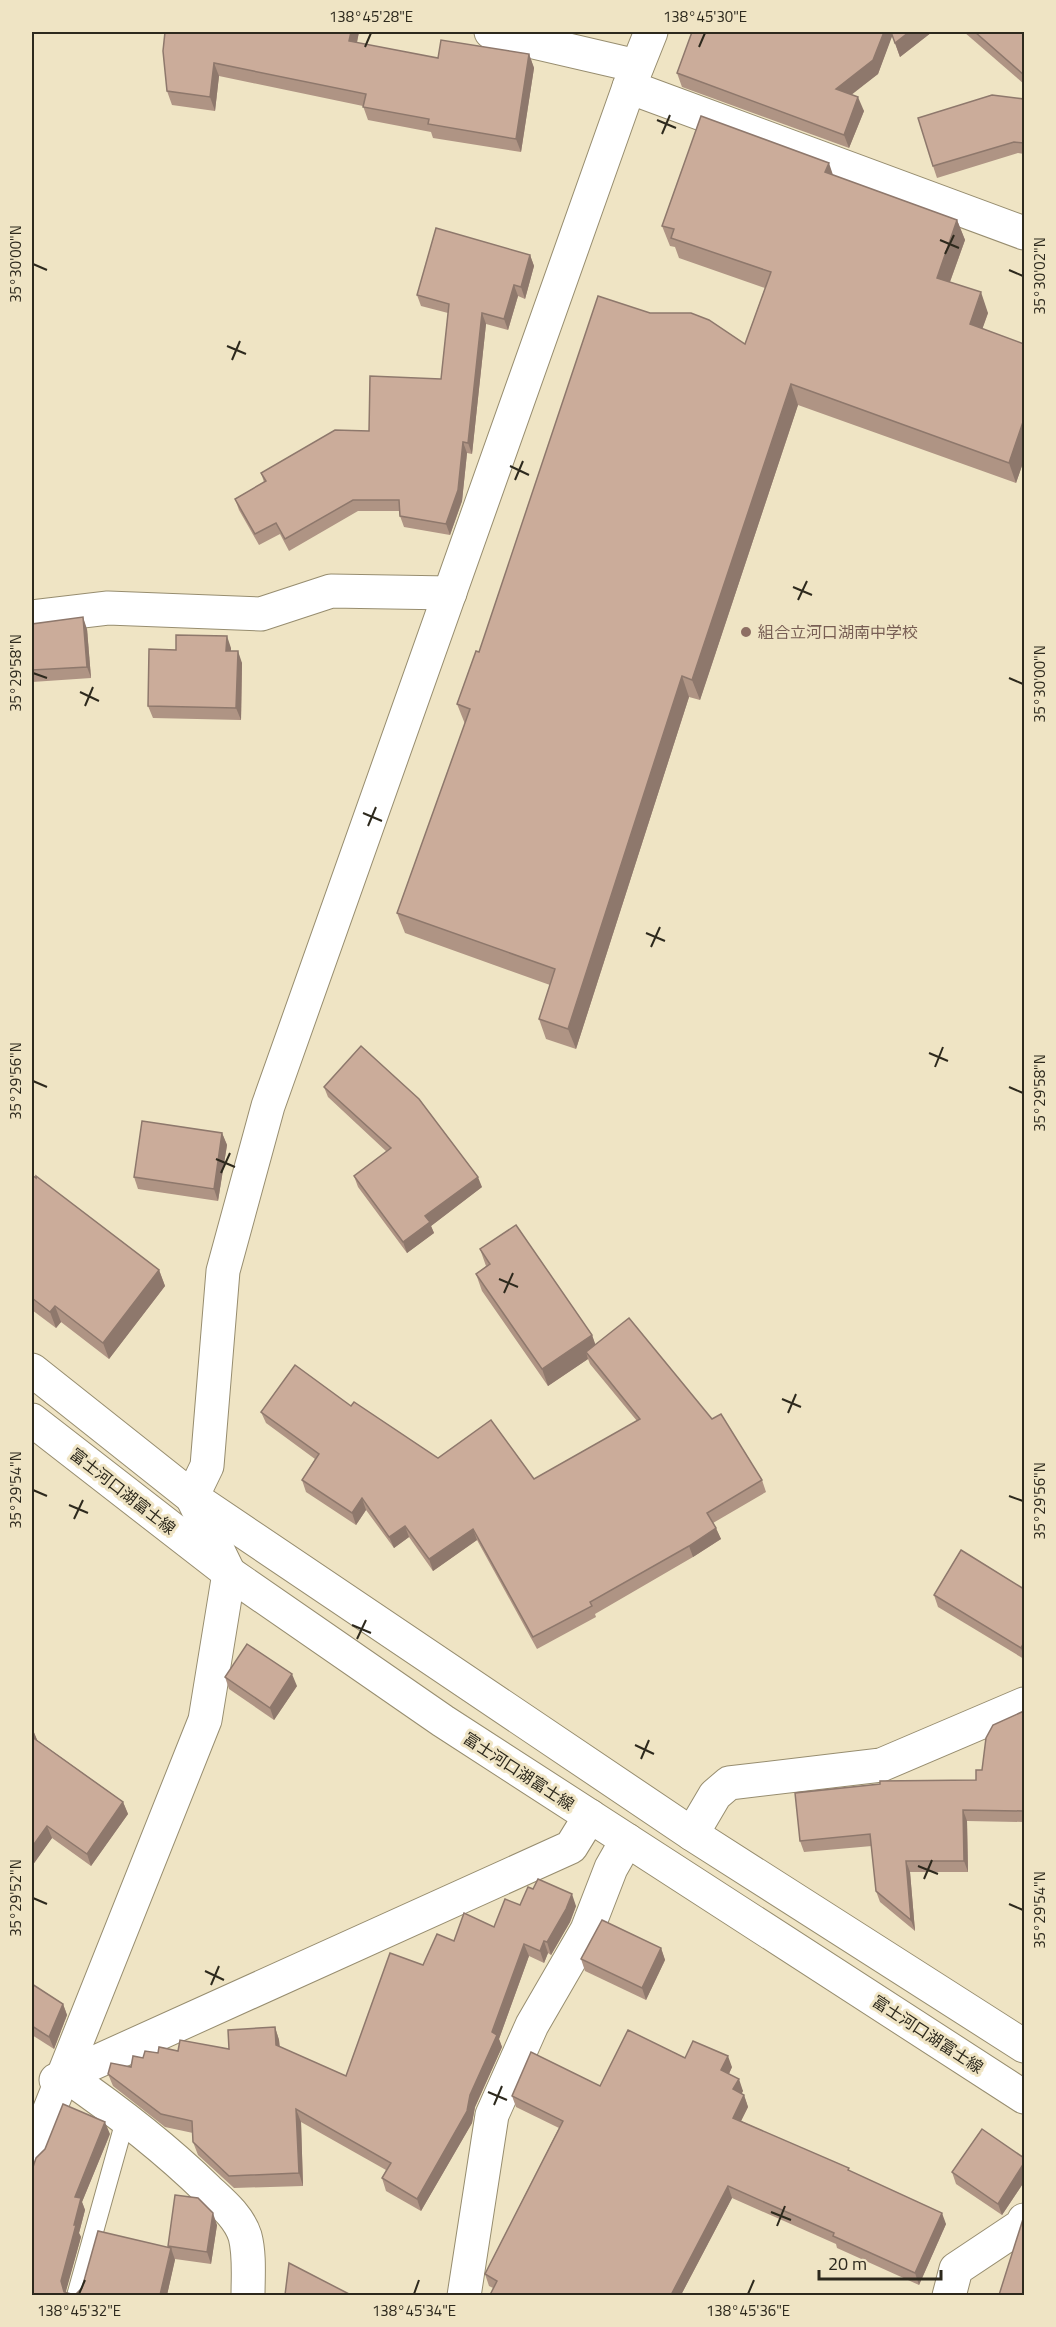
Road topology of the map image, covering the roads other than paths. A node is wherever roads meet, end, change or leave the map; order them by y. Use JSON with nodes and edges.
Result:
{"nodes":[{"id":1,"x":491,"y":32,"type":"edge"},
{"id":2,"x":651,"y":32,"type":"edge"},
{"id":3,"x":633,"y":76,"type":"junction"},
{"id":4,"x":1024,"y":233,"type":"edge"},
{"id":5,"x":450,"y":593,"type":"junction"},
{"id":6,"x":32,"y":617,"type":"edge"},
{"id":7,"x":32,"y":1370,"type":"edge"},
{"id":8,"x":32,"y":1420,"type":"edge"},
{"id":9,"x":192,"y":1497,"type":"junction"},
{"id":10,"x":229,"y":1573,"type":"junction"},
{"id":11,"x":1024,"y":1704,"type":"edge"},
{"id":12,"x":590,"y":1816,"type":"junction"},
{"id":13,"x":692,"y":1834,"type":"junction"},
{"id":14,"x":627,"y":1840,"type":"junction"},
{"id":15,"x":1024,"y":2046,"type":"edge"},
{"id":16,"x":65,"y":2075,"type":"junction"},
{"id":17,"x":32,"y":2095,"type":"edge"},
{"id":18,"x":1024,"y":2097,"type":"edge"},
{"id":19,"x":126,"y":2117,"type":"junction"},
{"id":20,"x":32,"y":2154,"type":"edge"},
{"id":21,"x":1024,"y":2220,"type":"edge"},
{"id":22,"x":76,"y":2295,"type":"edge"},
{"id":23,"x":248,"y":2295,"type":"edge"},
{"id":24,"x":464,"y":2295,"type":"edge"},
{"id":25,"x":949,"y":2295,"type":"edge"}],
"edges":[{"from":1,"to":3,"type":"street"},
{"from":2,"to":3,"type":"street"},
{"from":3,"to":4,"type":"street"},
{"from":3,"to":5,"type":"street"},
{"from":5,"to":6,"type":"street"},
{"from":5,"to":9,"type":"street"},
{"from":7,"to":9,"type":"street"},
{"from":8,"to":10,"type":"street","name":"富士河口湖富士線"},
{"from":9,"to":10,"type":"street"},
{"from":9,"to":13,"type":"street"},
{"from":10,"to":12,"type":"street","name":"富士河口湖富士線"},
{"from":10,"to":16,"type":"street"},
{"from":11,"to":13,"type":"street"},
{"from":12,"to":14,"type":"street","name":"富士河口湖富士線"},
{"from":12,"to":16,"type":"street"},
{"from":13,"to":15,"type":"street"},
{"from":14,"to":18,"type":"street","name":"富士河口湖富士線"},
{"from":14,"to":24,"type":"street"},
{"from":16,"to":17,"type":"street"},
{"from":16,"to":19,"type":"street"},
{"from":16,"to":20,"type":"street"},
{"from":19,"to":22,"type":"lane"},
{"from":19,"to":23,"type":"street"},
{"from":21,"to":25,"type":"street"}]}
